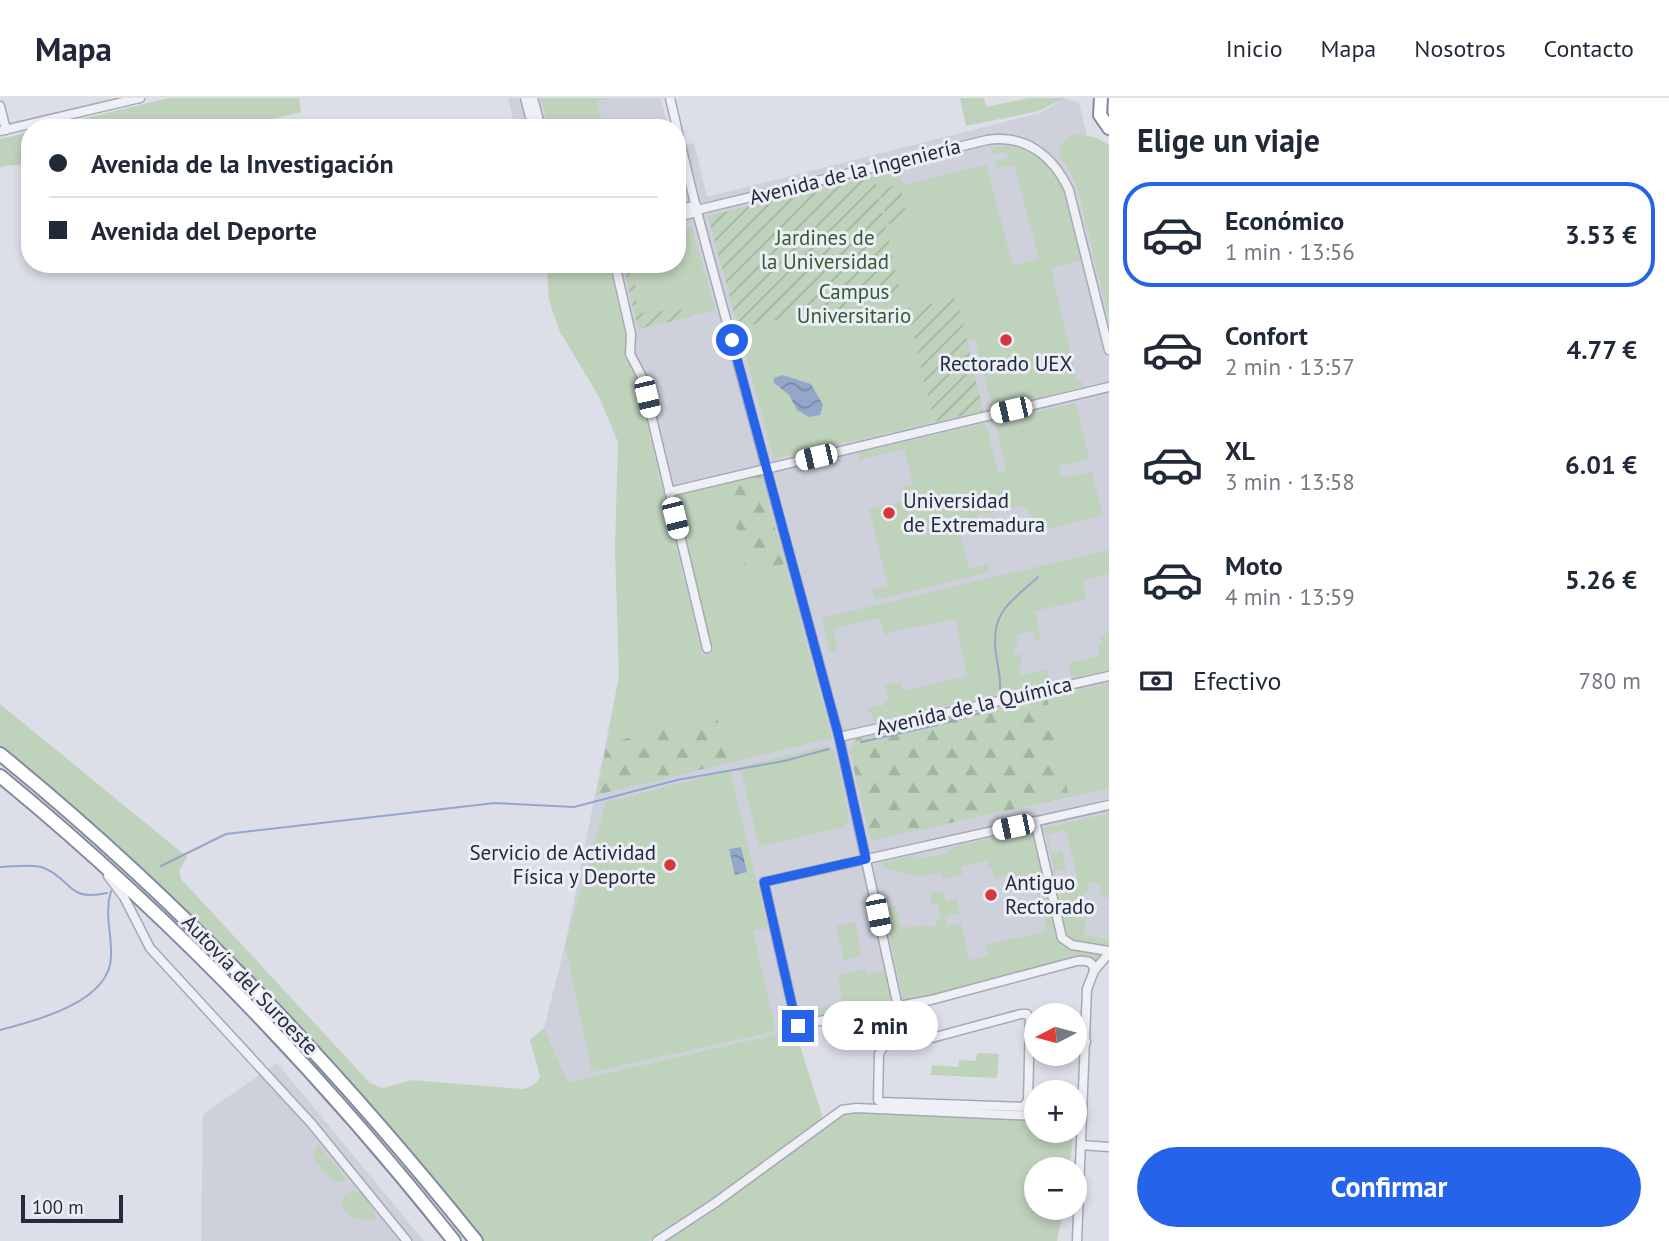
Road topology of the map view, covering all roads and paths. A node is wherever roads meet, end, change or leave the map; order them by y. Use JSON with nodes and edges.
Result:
{"nodes":[{"id":1,"x":140,"y":98,"type":"edge"},
{"id":2,"x":526,"y":98,"type":"edge"},
{"id":3,"x":533,"y":98,"type":"edge"},
{"id":4,"x":670,"y":98,"type":"edge"},
{"id":5,"x":1101,"y":98,"type":"edge"},
{"id":6,"x":0,"y":106,"type":"edge"},
{"id":7,"x":53,"y":119,"type":"edge"},
{"id":8,"x":531,"y":119,"type":"edge"},
{"id":9,"x":539,"y":119,"type":"edge"},
{"id":10,"x":675,"y":119,"type":"edge"},
{"id":11,"x":21,"y":127,"type":"edge"},
{"id":12,"x":1109,"y":128,"type":"edge"},
{"id":13,"x":3,"y":131,"type":"edge"},
{"id":14,"x":686,"y":166,"type":"edge"},
{"id":15,"x":696,"y":209,"type":"junction"},
{"id":16,"x":686,"y":210,"type":"edge"},
{"id":17,"x":686,"y":213,"type":"edge"},
{"id":18,"x":617,"y":273,"type":"edge"},
{"id":19,"x":1109,"y":350,"type":"edge"},
{"id":20,"x":1109,"y":387,"type":"edge"},
{"id":21,"x":766,"y":468,"type":"junction"},
{"id":22,"x":669,"y":492,"type":"junction"},
{"id":23,"x":706,"y":648,"type":"dead end"},
{"id":24,"x":1109,"y":676,"type":"edge"},
{"id":25,"x":839,"y":737,"type":"junction"},
{"id":26,"x":0,"y":754,"type":"edge"},
{"id":27,"x":0,"y":776,"type":"edge"},
{"id":28,"x":1109,"y":805,"type":"edge"},
{"id":29,"x":1035,"y":821,"type":"junction"},
{"id":30,"x":94,"y":857,"type":"junction"},
{"id":31,"x":866,"y":859,"type":"junction"},
{"id":32,"x":1109,"y":952,"type":"edge"},
{"id":33,"x":1094,"y":971,"type":"junction"},
{"id":34,"x":1087,"y":1003,"type":"edge"},
{"id":35,"x":898,"y":1007,"type":"junction"},
{"id":36,"x":1033,"y":1040,"type":"edge"},
{"id":37,"x":1024,"y":1115,"type":"edge"},
{"id":38,"x":1081,"y":1145,"type":"joint"},
{"id":39,"x":1109,"y":1147,"type":"edge"},
{"id":40,"x":407,"y":1241,"type":"edge"},
{"id":41,"x":454,"y":1241,"type":"edge"},
{"id":42,"x":476,"y":1241,"type":"edge"},
{"id":43,"x":657,"y":1241,"type":"edge"},
{"id":44,"x":1077,"y":1241,"type":"edge"}],
"edges":[{"from":1,"to":7,"type":"street"},
{"from":2,"to":8,"type":"street"},
{"from":3,"to":9,"type":"street"},
{"from":4,"to":10,"type":"street"},
{"from":5,"to":12,"type":"highway"},
{"from":6,"to":13,"type":"street"},
{"from":11,"to":13,"type":"street"},
{"from":14,"to":15,"type":"street"},
{"from":15,"to":16,"type":"street"},
{"from":15,"to":17,"type":"street"},
{"from":15,"to":19,"type":"street","name":"Avenida de la Ingeniería"},
{"from":15,"to":21,"type":"street"},
{"from":18,"to":22,"type":"street"},
{"from":20,"to":21,"type":"street"},
{"from":21,"to":22,"type":"street"},
{"from":21,"to":25,"type":"street"},
{"from":22,"to":23,"type":"street"},
{"from":24,"to":25,"type":"street","name":"Avenida de la Química"},
{"from":25,"to":31,"type":"street"},
{"from":26,"to":42,"type":"highway","name":"Autovía del Suroeste"},
{"from":27,"to":30,"type":"highway","name":"Autovía del Suroeste"},
{"from":28,"to":29,"type":"street"},
{"from":29,"to":31,"type":"street"},
{"from":29,"to":32,"type":"street"},
{"from":30,"to":40,"type":"street"},
{"from":30,"to":41,"type":"highway","name":"Autovía del Suroeste"},
{"from":31,"to":35,"type":"street"},
{"from":31,"to":35,"type":"street"},
{"from":32,"to":33,"type":"street"},
{"from":33,"to":34,"type":"street"},
{"from":33,"to":35,"type":"street"},
{"from":36,"to":36,"type":"street"},
{"from":37,"to":43,"type":"street"},
{"from":38,"to":39,"type":"street"},
{"from":38,"to":44,"type":"street"}]}
